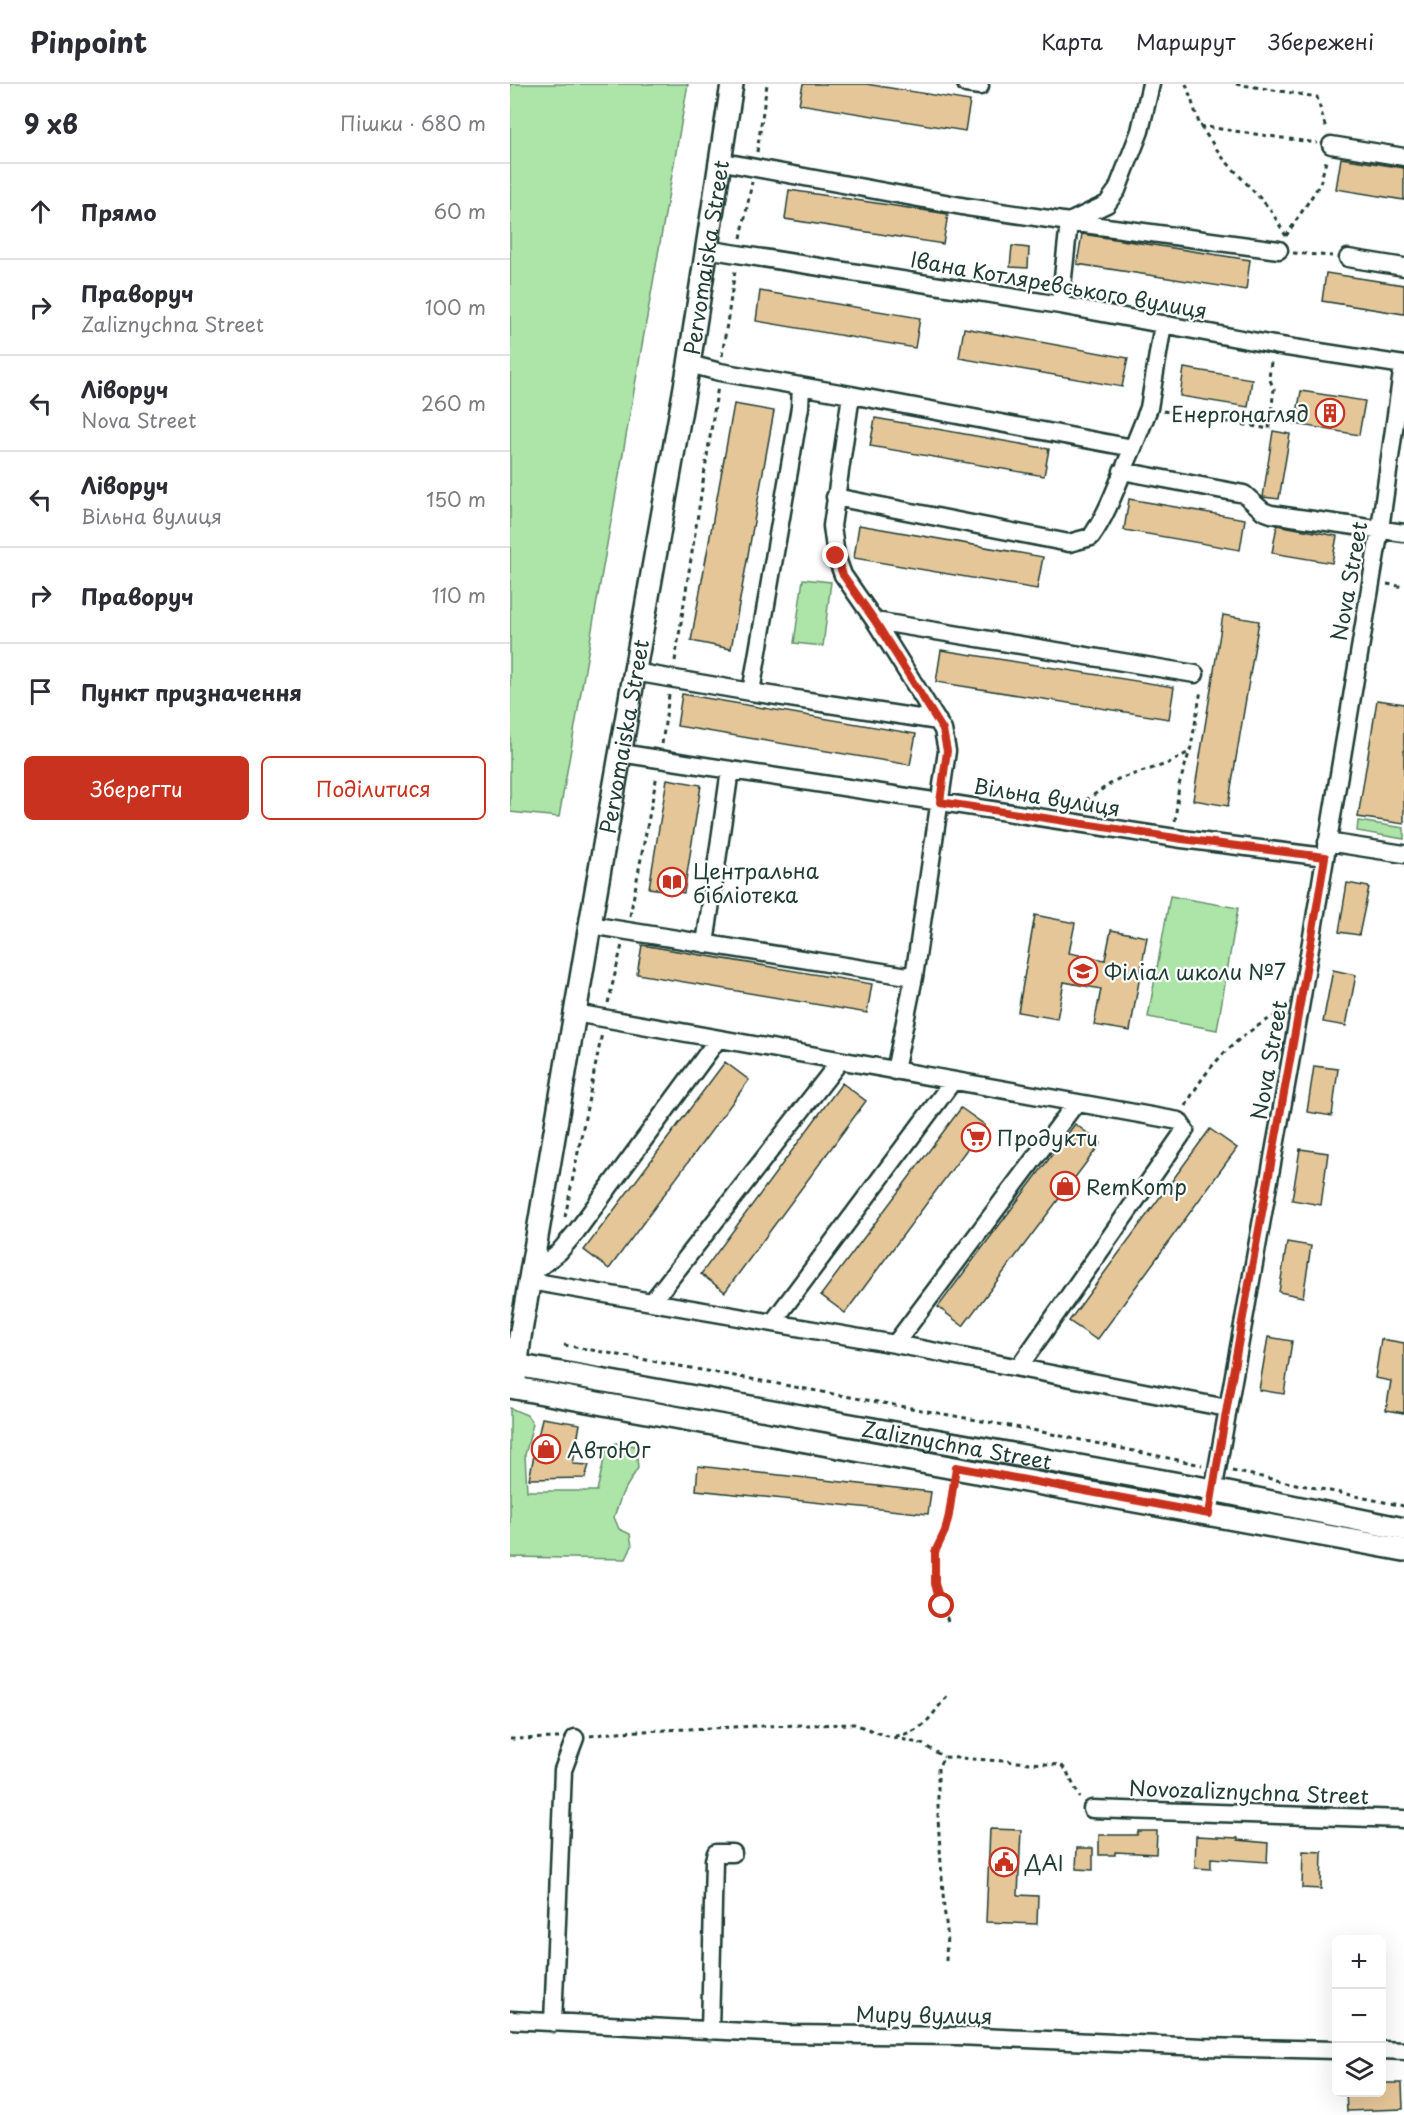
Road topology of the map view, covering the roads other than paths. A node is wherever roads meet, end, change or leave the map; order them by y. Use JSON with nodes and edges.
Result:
{"nodes":[{"id":1,"x":732,"y":84,"type":"edge"},
{"id":2,"x":1150,"y":84,"type":"edge"},
{"id":3,"x":1331,"y":145,"type":"road end"},
{"id":4,"x":1404,"y":157,"type":"edge"},
{"id":5,"x":718,"y":161,"type":"junction"},
{"id":6,"x":1069,"y":222,"type":"junction"},
{"id":7,"x":1286,"y":246,"type":"road end"},
{"id":8,"x":706,"y":249,"type":"junction"},
{"id":9,"x":1348,"y":258,"type":"road end"},
{"id":10,"x":1404,"y":267,"type":"edge"},
{"id":11,"x":1060,"y":305,"type":"junction"},
{"id":12,"x":1163,"y":324,"type":"junction"},
{"id":13,"x":689,"y":364,"type":"junction"},
{"id":14,"x":1404,"y":365,"type":"edge"},
{"id":15,"x":801,"y":386,"type":"junction"},
{"id":16,"x":851,"y":395,"type":"junction"},
{"id":17,"x":1133,"y":448,"type":"junction"},
{"id":18,"x":1122,"y":471,"type":"junction"},
{"id":19,"x":835,"y":497,"type":"junction"},
{"id":20,"x":1380,"y":529,"type":"junction"},
{"id":21,"x":1404,"y":533,"type":"edge"},
{"id":22,"x":875,"y":621,"type":"junction"},
{"id":23,"x":634,"y":672,"type":"junction"},
{"id":24,"x":1195,"y":674,"type":"road end"},
{"id":25,"x":751,"y":692,"type":"junction"},
{"id":26,"x":938,"y":721,"type":"junction"},
{"id":27,"x":620,"y":753,"type":"junction"},
{"id":28,"x":730,"y":770,"type":"junction"},
{"id":29,"x":940,"y":802,"type":"junction"},
{"id":30,"x":1326,"y":850,"type":"junction"},
{"id":31,"x":1404,"y":854,"type":"edge"},
{"id":32,"x":590,"y":925,"type":"junction"},
{"id":33,"x":705,"y":944,"type":"junction"},
{"id":34,"x":914,"y":977,"type":"junction"},
{"id":35,"x":575,"y":1013,"type":"junction"},
{"id":36,"x":718,"y":1039,"type":"junction"},
{"id":37,"x":840,"y":1061,"type":"junction"},
{"id":38,"x":895,"y":1071,"type":"junction"},
{"id":39,"x":953,"y":1081,"type":"junction"},
{"id":40,"x":1076,"y":1103,"type":"junction"},
{"id":41,"x":531,"y":1278,"type":"junction"},
{"id":42,"x":652,"y":1302,"type":"junction"},
{"id":43,"x":773,"y":1322,"type":"junction"},
{"id":44,"x":895,"y":1344,"type":"junction"},
{"id":45,"x":514,"y":1365,"type":"edge"},
{"id":46,"x":1019,"y":1367,"type":"junction"},
{"id":47,"x":512,"y":1387,"type":"edge"},
{"id":48,"x":1227,"y":1408,"type":"junction"},
{"id":49,"x":1213,"y":1491,"type":"junction"},
{"id":50,"x":1209,"y":1514,"type":"junction"},
{"id":51,"x":1404,"y":1529,"type":"edge"},
{"id":52,"x":1404,"y":1550,"type":"edge"},
{"id":53,"x":575,"y":1737,"type":"road end"},
{"id":54,"x":1092,"y":1809,"type":"road end"},
{"id":55,"x":1404,"y":1819,"type":"edge"},
{"id":56,"x":733,"y":1853,"type":"dead end"},
{"id":57,"x":510,"y":2020,"type":"edge"},
{"id":58,"x":553,"y":2023,"type":"junction"},
{"id":59,"x":710,"y":2031,"type":"junction"},
{"id":60,"x":1332,"y":2049,"type":"edge"},
{"id":61,"x":1386,"y":2050,"type":"edge"},
{"id":62,"x":1404,"y":2051,"type":"edge"}],
"edges":[{"from":1,"to":5,"type":"main road","name":"Pervomaiska Street"},
{"from":2,"to":6,"type":"street"},
{"from":3,"to":4,"type":"street"},
{"from":5,"to":6,"type":"street"},
{"from":5,"to":8,"type":"main road","name":"Pervomaiska Street"},
{"from":6,"to":7,"type":"street"},
{"from":6,"to":11,"type":"street"},
{"from":8,"to":11,"type":"street","name":"Івана Котляревського вулиця"},
{"from":8,"to":13,"type":"main road","name":"Pervomaiska Street"},
{"from":9,"to":10,"type":"street"},
{"from":11,"to":12,"type":"street","name":"Івана Котляревського вулиця"},
{"from":12,"to":14,"type":"street","name":"Івана Котляревського вулиця"},
{"from":12,"to":17,"type":"street"},
{"from":13,"to":15,"type":"street"},
{"from":13,"to":23,"type":"main road","name":"Pervomaiska Street"},
{"from":14,"to":20,"type":"street","name":"Nova Street"},
{"from":15,"to":16,"type":"street"},
{"from":15,"to":25,"type":"street"},
{"from":16,"to":17,"type":"street"},
{"from":16,"to":19,"type":"street"},
{"from":17,"to":18,"type":"street"},
{"from":18,"to":19,"type":"street"},
{"from":18,"to":20,"type":"street"},
{"from":19,"to":22,"type":"street"},
{"from":20,"to":21,"type":"street"},
{"from":20,"to":30,"type":"street","name":"Nova Street"},
{"from":22,"to":24,"type":"street"},
{"from":22,"to":26,"type":"street"},
{"from":23,"to":25,"type":"street"},
{"from":23,"to":27,"type":"main road","name":"Pervomaiska Street"},
{"from":25,"to":26,"type":"street"},
{"from":26,"to":29,"type":"street"},
{"from":27,"to":28,"type":"street","name":"Вільна вулиця"},
{"from":27,"to":32,"type":"main road","name":"Pervomaiska Street"},
{"from":28,"to":29,"type":"street","name":"Вільна вулиця"},
{"from":28,"to":33,"type":"street"},
{"from":29,"to":30,"type":"street","name":"Вільна вулиця"},
{"from":29,"to":34,"type":"street"},
{"from":30,"to":31,"type":"street","name":"Вільна вулиця"},
{"from":30,"to":48,"type":"street","name":"Nova Street"},
{"from":32,"to":33,"type":"street"},
{"from":32,"to":35,"type":"main road","name":"Pervomaiska Street"},
{"from":33,"to":34,"type":"street"},
{"from":34,"to":38,"type":"street"},
{"from":35,"to":36,"type":"street"},
{"from":35,"to":41,"type":"main road","name":"Pervomaiska Street"},
{"from":36,"to":37,"type":"street"},
{"from":36,"to":41,"type":"street"},
{"from":37,"to":38,"type":"street"},
{"from":37,"to":42,"type":"street"},
{"from":38,"to":39,"type":"street"},
{"from":39,"to":40,"type":"street"},
{"from":39,"to":43,"type":"street"},
{"from":40,"to":44,"type":"street"},
{"from":40,"to":46,"type":"street"},
{"from":41,"to":42,"type":"street"},
{"from":41,"to":45,"type":"main road","name":"Pervomaiska Street"},
{"from":42,"to":43,"type":"street"},
{"from":43,"to":44,"type":"street"},
{"from":44,"to":46,"type":"street"},
{"from":45,"to":47,"type":"main road","name":"Pervomaiska Street"},
{"from":45,"to":49,"type":"main road","name":"Zaliznychna Street"},
{"from":46,"to":48,"type":"street"},
{"from":47,"to":50,"type":"main road","name":"Zaliznychna Street"},
{"from":48,"to":49,"type":"street","name":"Nova Street"},
{"from":49,"to":50,"type":"street","name":"Nova Street"},
{"from":49,"to":51,"type":"main road","name":"Zaliznychna Street"},
{"from":50,"to":52,"type":"main road","name":"Zaliznychna Street"},
{"from":53,"to":58,"type":"street"},
{"from":54,"to":55,"type":"street","name":"Novozaliznychna Street"},
{"from":56,"to":59,"type":"street"},
{"from":57,"to":58,"type":"street","name":"Миру вулиця"},
{"from":58,"to":59,"type":"street","name":"Миру вулиця"},
{"from":59,"to":60,"type":"street","name":"Миру вулиця"},
{"from":61,"to":62,"type":"street"}]}
